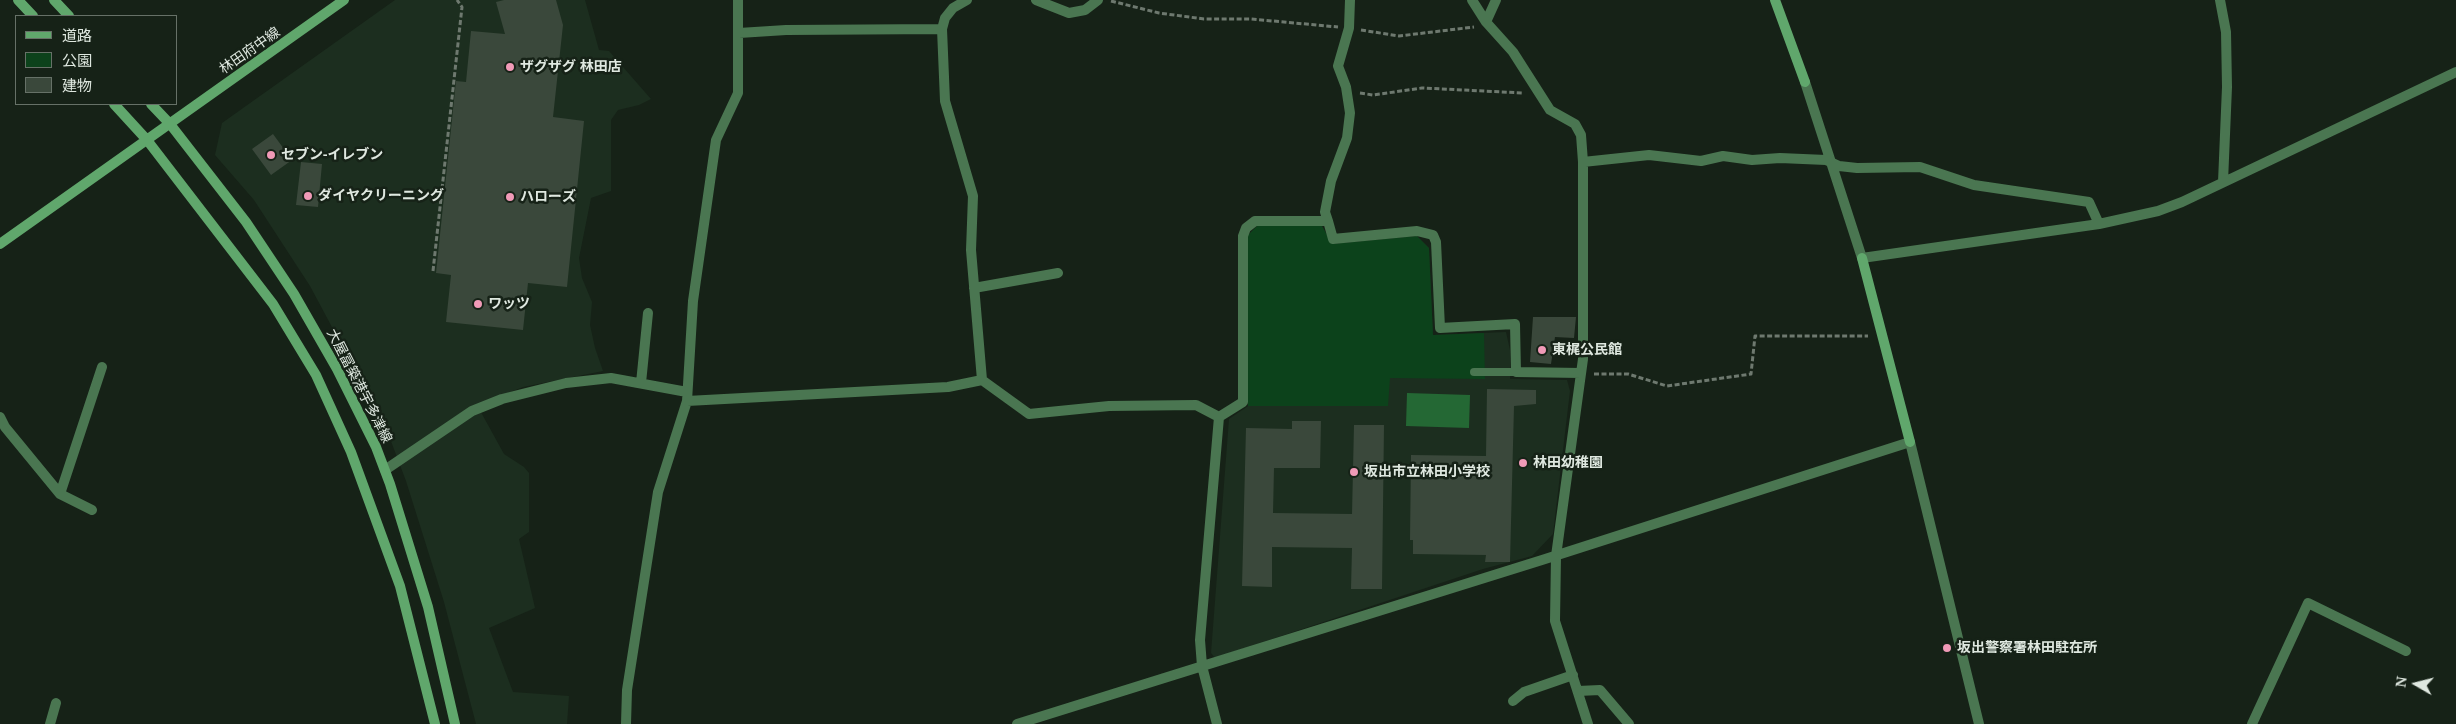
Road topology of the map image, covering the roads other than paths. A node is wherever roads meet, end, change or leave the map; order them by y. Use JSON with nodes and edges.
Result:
{"nodes":[{"id":1,"x":18,"y":0,"type":"edge"},
{"id":2,"x":54,"y":0,"type":"edge"},
{"id":3,"x":344,"y":0,"type":"edge"},
{"id":4,"x":738,"y":0,"type":"edge"},
{"id":5,"x":968,"y":0,"type":"edge"},
{"id":6,"x":1036,"y":0,"type":"edge"},
{"id":7,"x":1098,"y":0,"type":"edge"},
{"id":8,"x":1350,"y":0,"type":"edge"},
{"id":9,"x":1472,"y":0,"type":"edge"},
{"id":10,"x":1496,"y":0,"type":"edge"},
{"id":11,"x":1774,"y":0,"type":"edge"},
{"id":12,"x":2220,"y":0,"type":"edge"},
{"id":13,"x":32,"y":15,"type":"edge"},
{"id":14,"x":68,"y":15,"type":"edge"},
{"id":15,"x":1486,"y":22,"type":"junction"},
{"id":16,"x":942,"y":29,"type":"junction"},
{"id":17,"x":738,"y":33,"type":"junction"},
{"id":18,"x":2456,"y":72,"type":"edge"},
{"id":19,"x":1805,"y":82,"type":"joint"},
{"id":20,"x":115,"y":105,"type":"edge"},
{"id":21,"x":152,"y":105,"type":"edge"},
{"id":22,"x":170,"y":124,"type":"junction"},
{"id":23,"x":147,"y":140,"type":"junction"},
{"id":24,"x":1583,"y":162,"type":"junction"},
{"id":25,"x":1832,"y":163,"type":"junction"},
{"id":26,"x":2222,"y":182,"type":"junction"},
{"id":27,"x":1328,"y":221,"type":"junction"},
{"id":28,"x":2099,"y":224,"type":"junction"},
{"id":29,"x":0,"y":244,"type":"edge"},
{"id":30,"x":1862,"y":258,"type":"junction"},
{"id":31,"x":1058,"y":273,"type":"dead end"},
{"id":32,"x":974,"y":288,"type":"junction"},
{"id":33,"x":648,"y":313,"type":"dead end"},
{"id":34,"x":102,"y":367,"type":"dead end"},
{"id":35,"x":1474,"y":372,"type":"dead end"},
{"id":36,"x":1516,"y":372,"type":"junction"},
{"id":37,"x":1581,"y":373,"type":"junction"},
{"id":38,"x":982,"y":380,"type":"junction"},
{"id":39,"x":642,"y":384,"type":"junction"},
{"id":40,"x":687,"y":397,"type":"junction"},
{"id":41,"x":0,"y":417,"type":"edge"},
{"id":42,"x":1219,"y":417,"type":"junction"},
{"id":43,"x":1910,"y":442,"type":"junction"},
{"id":44,"x":385,"y":470,"type":"junction"},
{"id":45,"x":60,"y":494,"type":"junction"},
{"id":46,"x":92,"y":510,"type":"dead end"},
{"id":47,"x":1556,"y":556,"type":"junction"},
{"id":48,"x":2406,"y":651,"type":"dead end"},
{"id":49,"x":1202,"y":666,"type":"junction"},
{"id":50,"x":1573,"y":675,"type":"junction"},
{"id":51,"x":1578,"y":690,"type":"junction"},
{"id":52,"x":1514,"y":701,"type":"dead end"},
{"id":53,"x":56,"y":703,"type":"dead end"},
{"id":54,"x":50,"y":724,"type":"edge"},
{"id":55,"x":434,"y":724,"type":"edge"},
{"id":56,"x":455,"y":724,"type":"edge"},
{"id":57,"x":626,"y":724,"type":"edge"},
{"id":58,"x":1017,"y":724,"type":"edge"},
{"id":59,"x":1217,"y":724,"type":"edge"},
{"id":60,"x":1588,"y":724,"type":"edge"},
{"id":61,"x":1629,"y":724,"type":"edge"},
{"id":62,"x":1979,"y":724,"type":"edge"},
{"id":63,"x":2252,"y":724,"type":"edge"}],
"edges":[{"from":1,"to":13,"type":"main road"},
{"from":2,"to":14,"type":"main road"},
{"from":3,"to":22,"type":"main road","name":"林田府中線"},
{"from":4,"to":17,"type":"street"},
{"from":5,"to":16,"type":"street"},
{"from":6,"to":7,"type":"street"},
{"from":8,"to":27,"type":"street"},
{"from":9,"to":15,"type":"street"},
{"from":10,"to":15,"type":"street"},
{"from":11,"to":19,"type":"main road"},
{"from":12,"to":26,"type":"street"},
{"from":15,"to":24,"type":"street"},
{"from":16,"to":17,"type":"street"},
{"from":16,"to":32,"type":"street"},
{"from":17,"to":40,"type":"street"},
{"from":18,"to":26,"type":"street"},
{"from":19,"to":25,"type":"street"},
{"from":20,"to":23,"type":"main road"},
{"from":21,"to":22,"type":"main road","name":"大屋冨築港宇多津線"},
{"from":22,"to":23,"type":"main road"},
{"from":22,"to":44,"type":"main road","name":"大屋冨築港宇多津線"},
{"from":23,"to":29,"type":"main road"},
{"from":23,"to":55,"type":"main road"},
{"from":24,"to":25,"type":"street"},
{"from":24,"to":37,"type":"street"},
{"from":25,"to":28,"type":"street"},
{"from":25,"to":30,"type":"street"},
{"from":26,"to":28,"type":"street"},
{"from":27,"to":36,"type":"street"},
{"from":27,"to":42,"type":"street"},
{"from":28,"to":30,"type":"street"},
{"from":30,"to":43,"type":"main road"},
{"from":31,"to":32,"type":"street"},
{"from":32,"to":38,"type":"street"},
{"from":33,"to":39,"type":"street"},
{"from":34,"to":45,"type":"street"},
{"from":35,"to":36,"type":"lane"},
{"from":36,"to":37,"type":"street"},
{"from":37,"to":47,"type":"street"},
{"from":38,"to":40,"type":"street"},
{"from":38,"to":42,"type":"street"},
{"from":39,"to":40,"type":"street"},
{"from":39,"to":44,"type":"street"},
{"from":40,"to":57,"type":"street"},
{"from":41,"to":45,"type":"street"},
{"from":42,"to":49,"type":"street"},
{"from":43,"to":47,"type":"street"},
{"from":43,"to":62,"type":"street"},
{"from":44,"to":56,"type":"main road","name":"大屋冨築港宇多津線"},
{"from":45,"to":46,"type":"street"},
{"from":47,"to":49,"type":"street"},
{"from":47,"to":50,"type":"street"},
{"from":48,"to":63,"type":"street"},
{"from":49,"to":58,"type":"street"},
{"from":49,"to":59,"type":"street"},
{"from":50,"to":51,"type":"street"},
{"from":50,"to":52,"type":"street"},
{"from":51,"to":60,"type":"street"},
{"from":51,"to":61,"type":"street"},
{"from":53,"to":54,"type":"street"}]}
